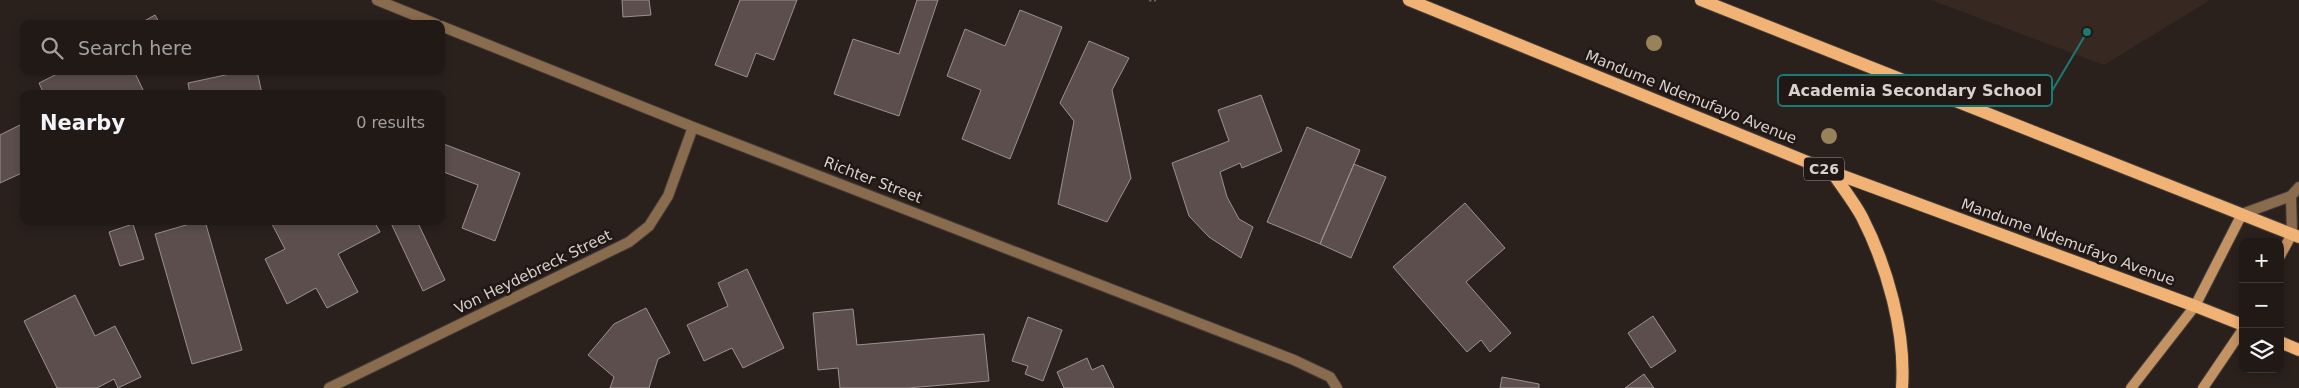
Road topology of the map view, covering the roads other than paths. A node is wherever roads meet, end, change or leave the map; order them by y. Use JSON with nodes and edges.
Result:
{"nodes":[{"id":1,"x":377,"y":0,"type":"edge"},
{"id":2,"x":1409,"y":0,"type":"edge"},
{"id":3,"x":1701,"y":0,"type":"edge"},
{"id":4,"x":426,"y":20,"type":"edge"},
{"id":5,"x":445,"y":28,"type":"edge"},
{"id":6,"x":693,"y":127,"type":"junction"},
{"id":7,"x":1832,"y":172,"type":"junction"},
{"id":8,"x":2299,"y":187,"type":"edge"},
{"id":9,"x":2291,"y":196,"type":"junction"},
{"id":10,"x":2242,"y":214,"type":"junction"},
{"id":11,"x":2296,"y":236,"type":"edge"},
{"id":12,"x":2284,"y":251,"type":"edge"},
{"id":13,"x":2195,"y":306,"type":"junction"},
{"id":14,"x":2239,"y":325,"type":"edge"},
{"id":15,"x":2242,"y":328,"type":"edge"},
{"id":16,"x":2284,"y":344,"type":"edge"},
{"id":17,"x":2299,"y":350,"type":"edge"},
{"id":18,"x":329,"y":388,"type":"edge"},
{"id":19,"x":1337,"y":388,"type":"edge"},
{"id":20,"x":1902,"y":388,"type":"edge"},
{"id":21,"x":2131,"y":388,"type":"edge"},
{"id":22,"x":2204,"y":388,"type":"edge"}],
"edges":[{"from":1,"to":4,"type":"street"},
{"from":2,"to":7,"type":"main road","name":"Mandume Ndemufayo Avenue","number":"C26"},
{"from":3,"to":10,"type":"main road"},
{"from":5,"to":6,"type":"street","name":"Richter Street"},
{"from":6,"to":18,"type":"street","name":"Von Heydebreck Street"},
{"from":6,"to":19,"type":"street","name":"Richter Street"},
{"from":7,"to":13,"type":"main road","name":"Mandume Ndemufayo Avenue","number":"C26"},
{"from":7,"to":20,"type":"main road"},
{"from":8,"to":9,"type":"street"},
{"from":9,"to":10,"type":"street"},
{"from":9,"to":11,"type":"street"},
{"from":10,"to":11,"type":"main road"},
{"from":10,"to":13,"type":"main road"},
{"from":11,"to":12,"type":"main road"},
{"from":13,"to":14,"type":"main road","name":"Mandume Ndemufayo Avenue","number":"C26"},
{"from":13,"to":21,"type":"main road"},
{"from":15,"to":22,"type":"main road"},
{"from":16,"to":17,"type":"main road"}]}
